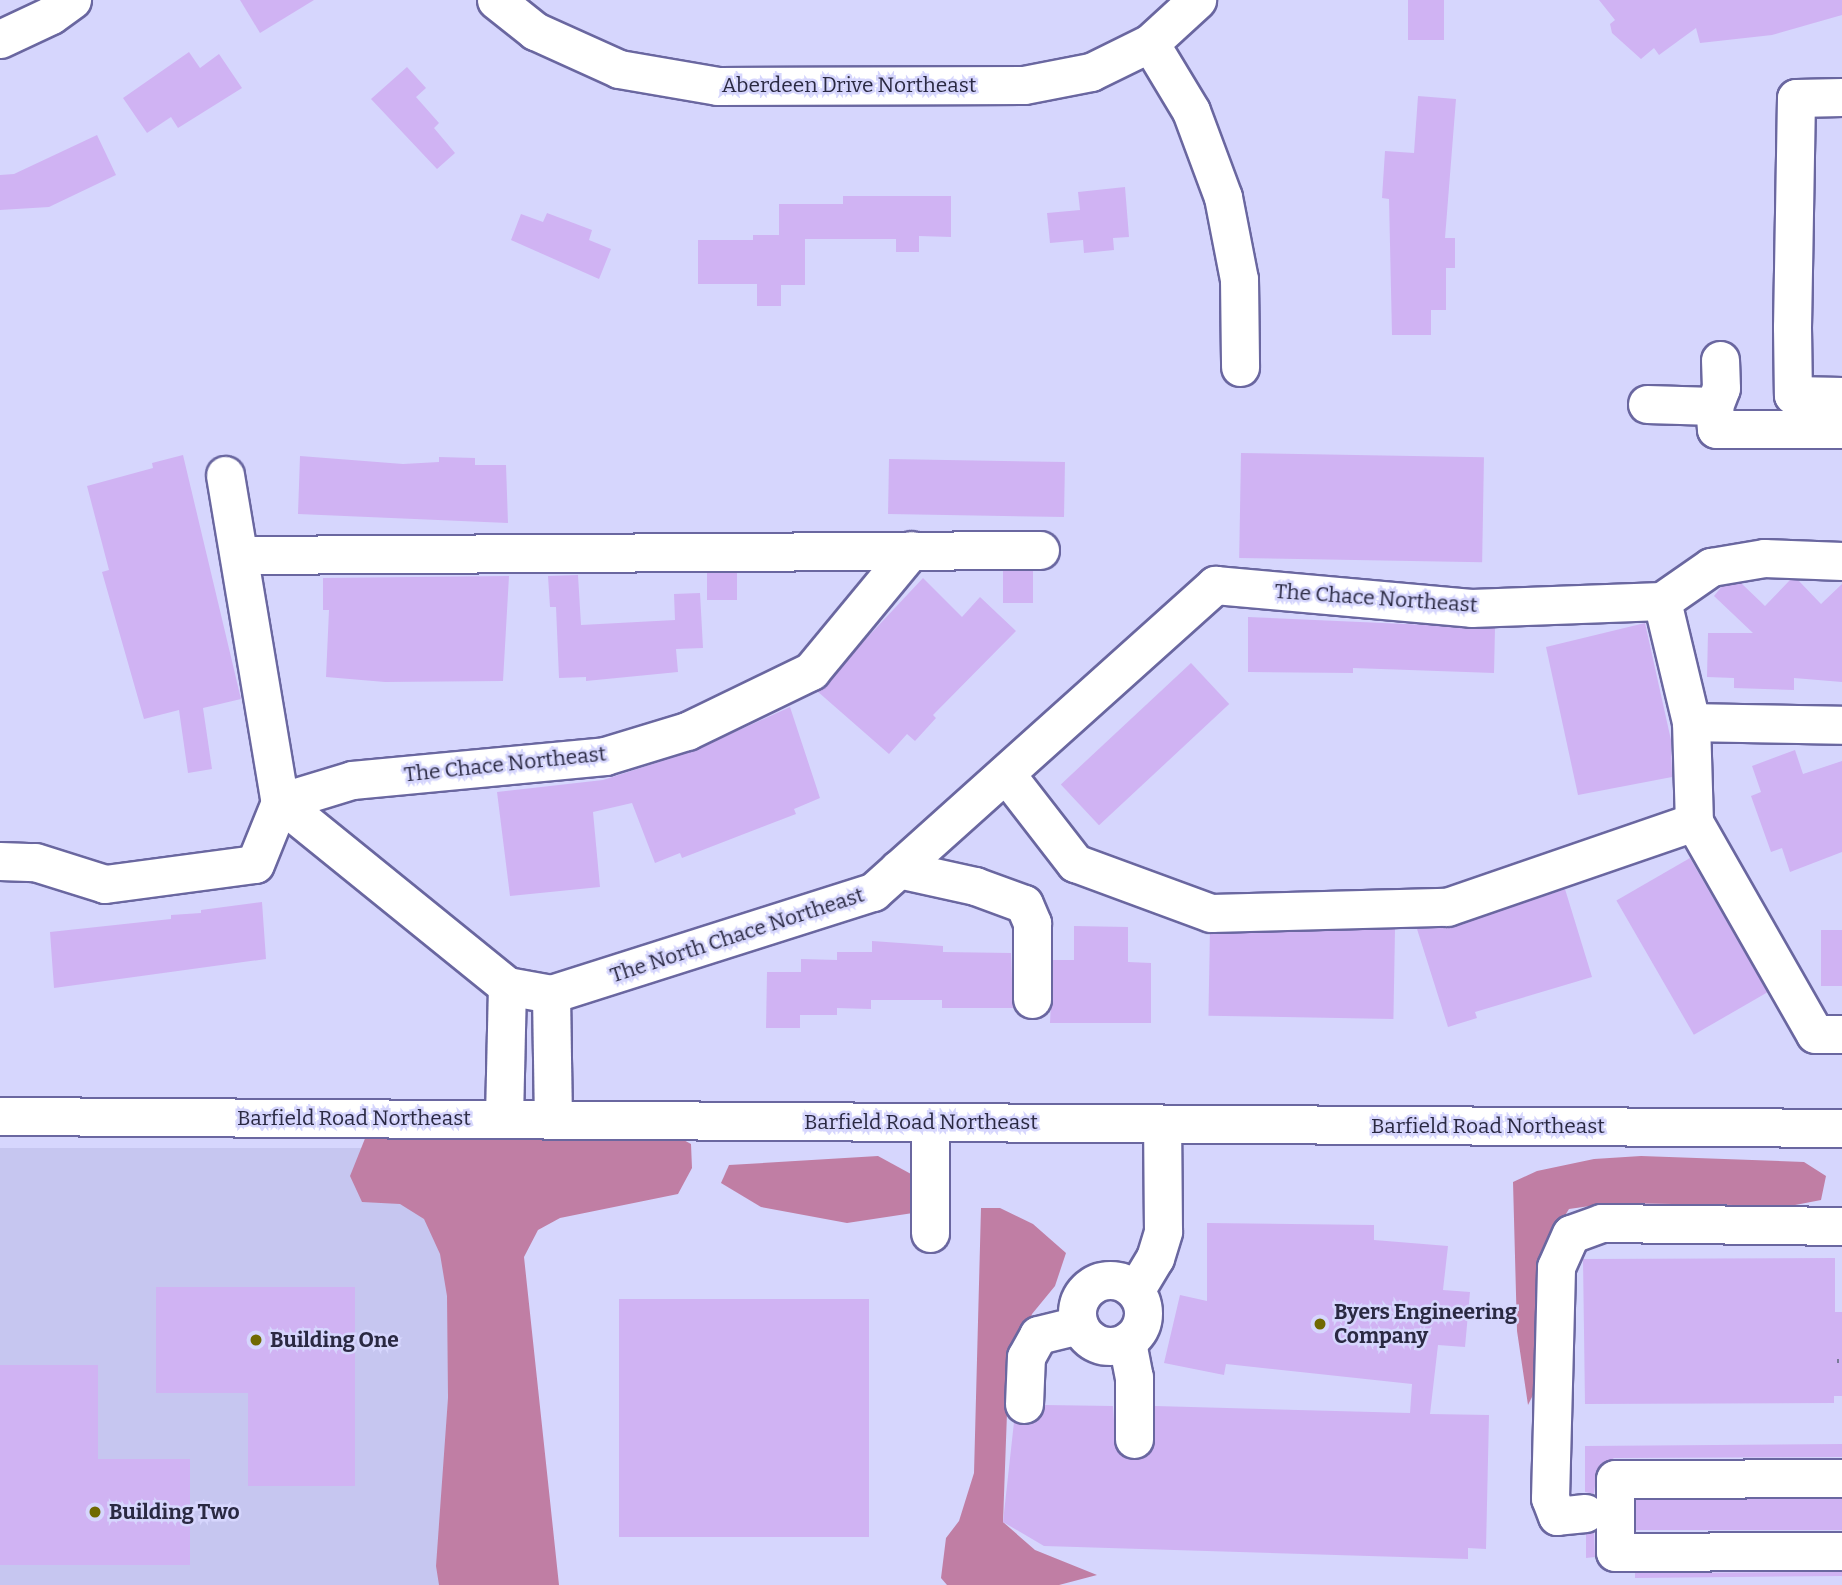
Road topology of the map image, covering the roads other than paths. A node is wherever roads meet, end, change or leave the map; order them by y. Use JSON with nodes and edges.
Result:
{"nodes":[{"id":1,"x":72,"y":0,"type":"edge"},
{"id":2,"x":496,"y":0,"type":"edge"},
{"id":3,"x":1197,"y":0,"type":"edge"},
{"id":4,"x":0,"y":39,"type":"edge"},
{"id":5,"x":1150,"y":43,"type":"junction"},
{"id":6,"x":1842,"y":97,"type":"edge"},
{"id":7,"x":1720,"y":360,"type":"dead end"},
{"id":8,"x":1240,"y":367,"type":"dead end"},
{"id":9,"x":1842,"y":396,"type":"edge"},
{"id":10,"x":1647,"y":404,"type":"dead end"},
{"id":11,"x":1714,"y":406,"type":"junction"},
{"id":12,"x":1842,"y":429,"type":"edge"},
{"id":13,"x":225,"y":475,"type":"dead end"},
{"id":14,"x":911,"y":550,"type":"junction"},
{"id":15,"x":1040,"y":550,"type":"dead end"},
{"id":16,"x":239,"y":555,"type":"junction"},
{"id":17,"x":1842,"y":561,"type":"edge"},
{"id":18,"x":1662,"y":601,"type":"junction"},
{"id":19,"x":1691,"y":722,"type":"junction"},
{"id":20,"x":1842,"y":725,"type":"edge"},
{"id":21,"x":1018,"y":763,"type":"junction"},
{"id":22,"x":280,"y":802,"type":"junction"},
{"id":23,"x":1694,"y":822,"type":"junction"},
{"id":24,"x":0,"y":861,"type":"edge"},
{"id":25,"x":898,"y":869,"type":"junction"},
{"id":26,"x":507,"y":986,"type":"junction"},
{"id":27,"x":551,"y":994,"type":"junction"},
{"id":28,"x":1032,"y":999,"type":"dead end"},
{"id":29,"x":1842,"y":1034,"type":"edge"},
{"id":30,"x":0,"y":1116,"type":"edge"},
{"id":31,"x":504,"y":1118,"type":"junction"},
{"id":32,"x":553,"y":1119,"type":"junction"},
{"id":33,"x":930,"y":1123,"type":"junction"},
{"id":34,"x":1162,"y":1124,"type":"junction"},
{"id":35,"x":1842,"y":1128,"type":"edge"},
{"id":36,"x":1842,"y":1226,"type":"edge"},
{"id":37,"x":930,"y":1233,"type":"dead end"},
{"id":38,"x":1135,"y":1291,"type":"junction"},
{"id":39,"x":1079,"y":1325,"type":"junction"},
{"id":40,"x":1127,"y":1342,"type":"junction"},
{"id":41,"x":1024,"y":1404,"type":"dead end"},
{"id":42,"x":1134,"y":1440,"type":"dead end"},
{"id":43,"x":1842,"y":1478,"type":"edge"},
{"id":44,"x":1574,"y":1502,"type":"dead end"},
{"id":45,"x":1842,"y":1551,"type":"edge"}],
"edges":[{"from":1,"to":4,"type":"street"},
{"from":2,"to":5,"type":"street","name":"Aberdeen Drive Northeast"},
{"from":3,"to":5,"type":"street","name":"Aberdeen Drive Northeast"},
{"from":5,"to":8,"type":"street"},
{"from":6,"to":9,"type":"street"},
{"from":7,"to":11,"type":"street"},
{"from":10,"to":11,"type":"street"},
{"from":11,"to":12,"type":"street"},
{"from":13,"to":16,"type":"street"},
{"from":14,"to":15,"type":"street"},
{"from":14,"to":16,"type":"street"},
{"from":14,"to":22,"type":"street","name":"The Chace Northeast"},
{"from":16,"to":22,"type":"street"},
{"from":17,"to":18,"type":"street"},
{"from":18,"to":19,"type":"street"},
{"from":18,"to":21,"type":"street","name":"The Chace Northeast"},
{"from":19,"to":20,"type":"street"},
{"from":19,"to":23,"type":"street"},
{"from":21,"to":23,"type":"street"},
{"from":21,"to":25,"type":"street","name":"The North Chace Northeast"},
{"from":22,"to":24,"type":"street"},
{"from":22,"to":26,"type":"street"},
{"from":23,"to":29,"type":"street"},
{"from":25,"to":27,"type":"street","name":"The North Chace Northeast"},
{"from":25,"to":28,"type":"street"},
{"from":26,"to":27,"type":"street"},
{"from":26,"to":31,"type":"street"},
{"from":27,"to":32,"type":"street"},
{"from":30,"to":31,"type":"street","name":"Barfield Road Northeast"},
{"from":31,"to":32,"type":"street","name":"Barfield Road Northeast"},
{"from":32,"to":33,"type":"street","name":"Barfield Road Northeast"},
{"from":33,"to":34,"type":"street","name":"Barfield Road Northeast"},
{"from":33,"to":37,"type":"street"},
{"from":34,"to":35,"type":"street","name":"Barfield Road Northeast"},
{"from":34,"to":38,"type":"street"},
{"from":36,"to":44,"type":"street"},
{"from":38,"to":39,"type":"street"},
{"from":38,"to":40,"type":"street"},
{"from":39,"to":40,"type":"street"},
{"from":39,"to":41,"type":"street"},
{"from":40,"to":42,"type":"street"},
{"from":43,"to":45,"type":"street"}]}
